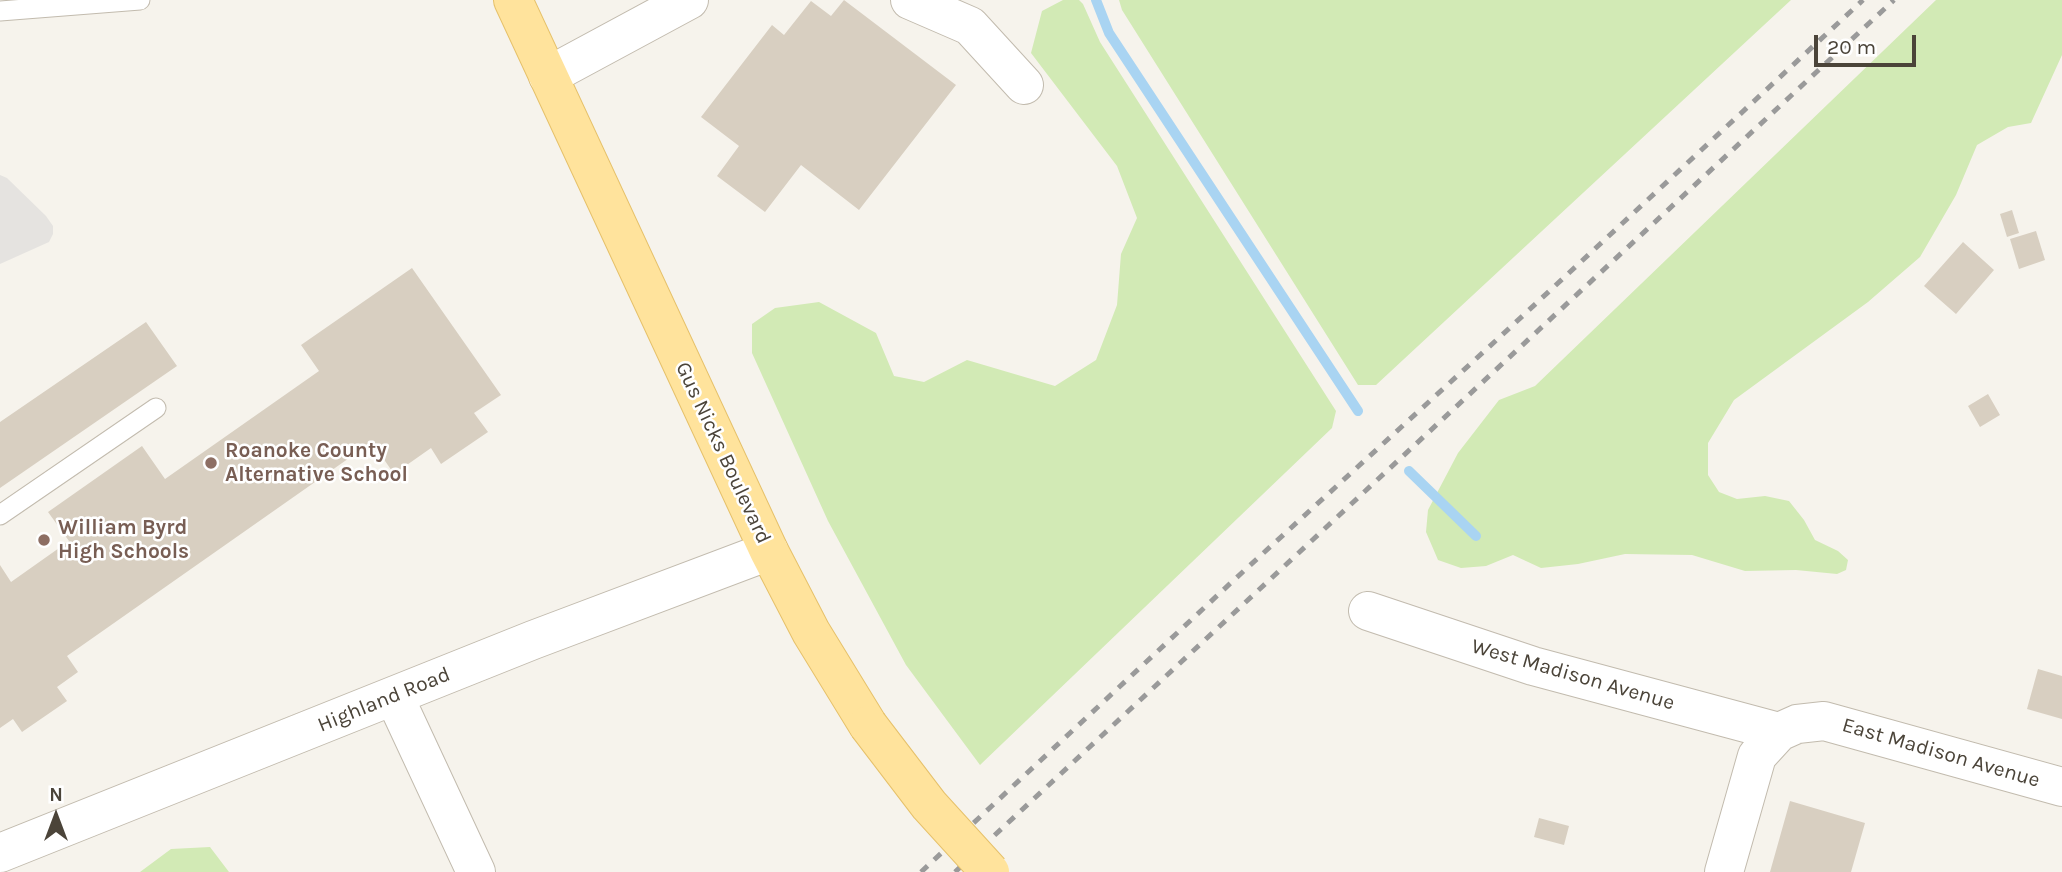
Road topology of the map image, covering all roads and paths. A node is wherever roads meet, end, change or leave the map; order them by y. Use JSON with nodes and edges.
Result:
{"nodes":[{"id":1,"x":141,"y":0,"type":"edge"},
{"id":2,"x":513,"y":0,"type":"edge"},
{"id":3,"x":690,"y":0,"type":"edge"},
{"id":4,"x":910,"y":0,"type":"edge"},
{"id":5,"x":0,"y":11,"type":"edge"},
{"id":6,"x":548,"y":76,"type":"junction"},
{"id":7,"x":1024,"y":85,"type":"dead end"},
{"id":8,"x":156,"y":408,"type":"dead end"},
{"id":9,"x":0,"y":514,"type":"edge"},
{"id":10,"x":769,"y":551,"type":"junction"},
{"id":11,"x":1368,"y":611,"type":"dead end"},
{"id":12,"x":394,"y":696,"type":"junction"},
{"id":13,"x":1779,"y":732,"type":"junction"},
{"id":14,"x":2062,"y":787,"type":"edge"},
{"id":15,"x":0,"y":853,"type":"edge"},
{"id":16,"x":476,"y":872,"type":"edge"},
{"id":17,"x":990,"y":872,"type":"edge"},
{"id":18,"x":1724,"y":872,"type":"edge"}],
"edges":[{"from":1,"to":5,"type":"lane"},
{"from":2,"to":6,"type":"main road","name":"Gus Nicks Boulevard"},
{"from":3,"to":6,"type":"street"},
{"from":4,"to":7,"type":"street"},
{"from":6,"to":10,"type":"main road","name":"Gus Nicks Boulevard"},
{"from":8,"to":9,"type":"lane"},
{"from":10,"to":12,"type":"street","name":"Highland Road"},
{"from":10,"to":17,"type":"main road","name":"Gus Nicks Boulevard","bridge":true},
{"from":11,"to":13,"type":"street","name":"West Madison Avenue"},
{"from":12,"to":15,"type":"street","name":"Highland Road"},
{"from":12,"to":16,"type":"street"},
{"from":13,"to":14,"type":"street","name":"East Madison Avenue"},
{"from":13,"to":18,"type":"street"}]}
